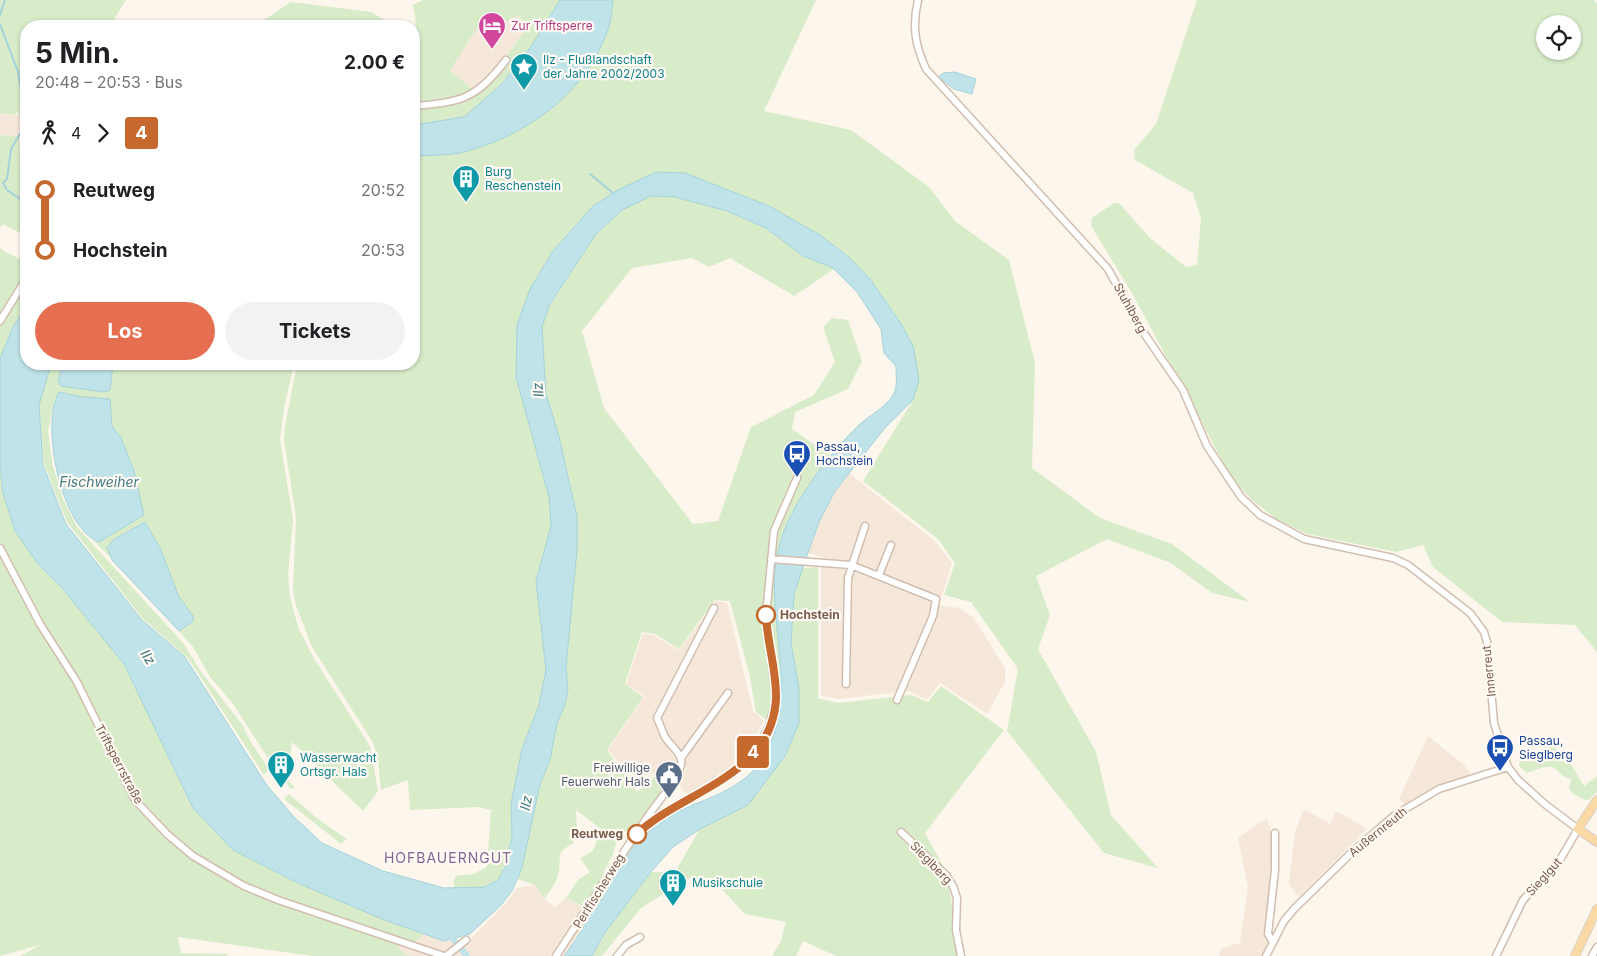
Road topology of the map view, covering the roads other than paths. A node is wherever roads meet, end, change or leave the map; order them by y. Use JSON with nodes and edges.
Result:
{"nodes":[{"id":1,"x":918,"y":0,"type":"edge"},
{"id":2,"x":506,"y":60,"type":"dead end"},
{"id":3,"x":420,"y":105,"type":"edge"},
{"id":4,"x":20,"y":289,"type":"edge"},
{"id":5,"x":0,"y":321,"type":"edge"},
{"id":6,"x":797,"y":478,"type":"dead end"},
{"id":7,"x":865,"y":526,"type":"dead end"},
{"id":8,"x":891,"y":546,"type":"dead end"},
{"id":9,"x":0,"y":548,"type":"edge"},
{"id":10,"x":1393,"y":558,"type":"joint"},
{"id":11,"x":774,"y":559,"type":"junction"},
{"id":12,"x":851,"y":565,"type":"junction"},
{"id":13,"x":879,"y":575,"type":"junction"},
{"id":14,"x":714,"y":608,"type":"dead end"},
{"id":15,"x":846,"y":684,"type":"dead end"},
{"id":16,"x":728,"y":693,"type":"dead end"},
{"id":17,"x":897,"y":700,"type":"dead end"},
{"id":18,"x":681,"y":758,"type":"junction"},
{"id":19,"x":1508,"y":766,"type":"junction"},
{"id":20,"x":1597,"y":800,"type":"edge"},
{"id":21,"x":1578,"y":829,"type":"junction"},
{"id":22,"x":901,"y":832,"type":"dead end"},
{"id":23,"x":1276,"y":833,"type":"dead end"},
{"id":24,"x":637,"y":834,"type":"junction"},
{"id":25,"x":1597,"y":842,"type":"edge"},
{"id":26,"x":1597,"y":909,"type":"edge"},
{"id":27,"x":640,"y":937,"type":"dead end"},
{"id":28,"x":463,"y":942,"type":"dead end"},
{"id":29,"x":1273,"y":942,"type":"junction"},
{"id":30,"x":1597,"y":947,"type":"edge"},
{"id":31,"x":445,"y":956,"type":"edge"},
{"id":32,"x":556,"y":956,"type":"edge"},
{"id":33,"x":616,"y":956,"type":"edge"},
{"id":34,"x":961,"y":956,"type":"edge"},
{"id":35,"x":1266,"y":956,"type":"edge"},
{"id":36,"x":1496,"y":956,"type":"edge"},
{"id":37,"x":1575,"y":956,"type":"edge"},
{"id":38,"x":1592,"y":956,"type":"edge"}],
"edges":[{"from":1,"to":10,"type":"street","name":"Stuhlberg"},
{"from":2,"to":3,"type":"street"},
{"from":4,"to":5,"type":"street"},
{"from":6,"to":11,"type":"street","name":"Perlfischerweg"},
{"from":7,"to":12,"type":"street"},
{"from":8,"to":13,"type":"street"},
{"from":9,"to":31,"type":"street","name":"Triftsperrstraße"},
{"from":10,"to":19,"type":"street","name":"Innerreut"},
{"from":11,"to":12,"type":"street"},
{"from":11,"to":24,"type":"street","name":"Perlfischerweg"},
{"from":12,"to":13,"type":"street"},
{"from":12,"to":15,"type":"street"},
{"from":13,"to":17,"type":"street"},
{"from":14,"to":18,"type":"street"},
{"from":16,"to":18,"type":"street"},
{"from":18,"to":24,"type":"street"},
{"from":19,"to":21,"type":"street"},
{"from":19,"to":29,"type":"street","name":"Außernreuth"},
{"from":20,"to":21,"type":"main road"},
{"from":21,"to":25,"type":"main road"},
{"from":21,"to":36,"type":"street","name":"Sieglgut"},
{"from":22,"to":34,"type":"street","name":"Sieglberg"},
{"from":23,"to":29,"type":"street"},
{"from":24,"to":32,"type":"street","name":"Perlfischerweg"},
{"from":26,"to":37,"type":"main road"},
{"from":27,"to":33,"type":"street"},
{"from":28,"to":31,"type":"street"},
{"from":29,"to":35,"type":"street"},
{"from":30,"to":38,"type":"street"}]}
